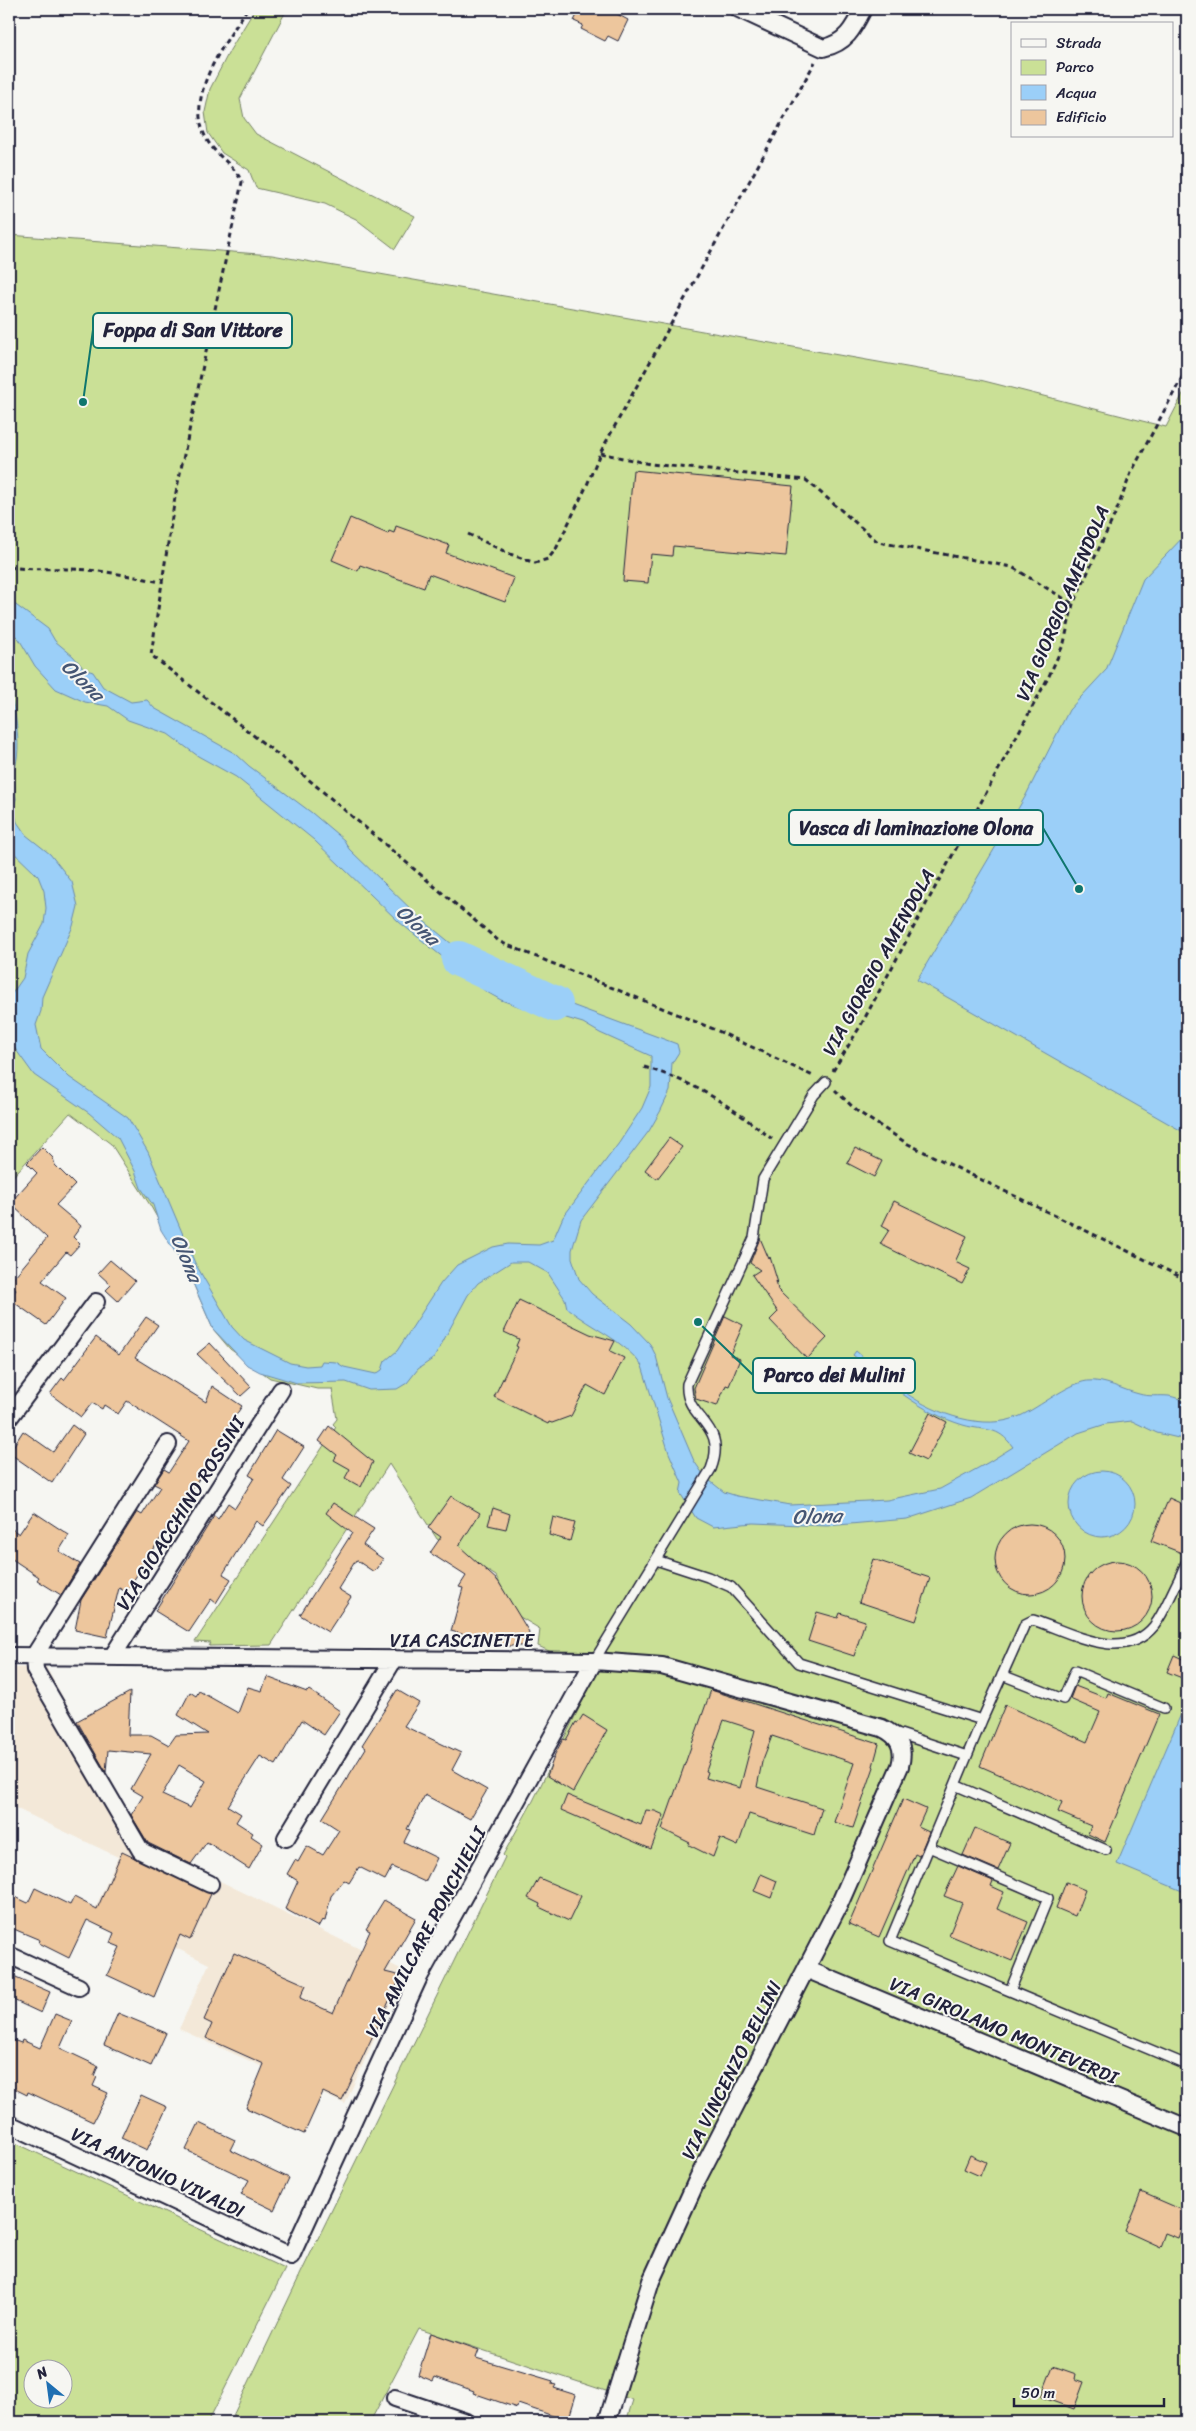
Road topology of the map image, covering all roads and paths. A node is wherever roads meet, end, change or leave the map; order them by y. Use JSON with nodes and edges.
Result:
{"nodes":[{"id":1,"x":247,"y":9,"type":"edge"},
{"id":2,"x":739,"y":9,"type":"edge"},
{"id":3,"x":864,"y":9,"type":"edge"},
{"id":4,"x":823,"y":48,"type":"junction"},
{"id":5,"x":1187,"y":368,"type":"edge"},
{"id":6,"x":600,"y":453,"type":"junction"},
{"id":7,"x":468,"y":534,"type":"dead end"},
{"id":8,"x":9,"y":566,"type":"edge"},
{"id":9,"x":162,"y":582,"type":"junction"},
{"id":10,"x":1073,"y":604,"type":"junction"},
{"id":11,"x":644,"y":1067,"type":"dead end"},
{"id":12,"x":826,"y":1082,"type":"junction"},
{"id":13,"x":783,"y":1147,"type":"junction"},
{"id":14,"x":1187,"y":1280,"type":"edge"},
{"id":15,"x":96,"y":1302,"type":"dead end"},
{"id":16,"x":281,"y":1390,"type":"dead end"},
{"id":17,"x":9,"y":1418,"type":"edge"},
{"id":18,"x":168,"y":1444,"type":"dead end"},
{"id":19,"x":656,"y":1560,"type":"junction"},
{"id":20,"x":1187,"y":1561,"type":"edge"},
{"id":21,"x":1183,"y":1580,"type":"edge"},
{"id":22,"x":9,"y":1656,"type":"edge"},
{"id":23,"x":34,"y":1656,"type":"junction"},
{"id":24,"x":112,"y":1657,"type":"junction"},
{"id":25,"x":394,"y":1659,"type":"junction"},
{"id":26,"x":594,"y":1661,"type":"junction"},
{"id":27,"x":1002,"y":1675,"type":"junction"},
{"id":28,"x":1164,"y":1708,"type":"dead end"},
{"id":29,"x":982,"y":1720,"type":"junction"},
{"id":30,"x":882,"y":1728,"type":"junction"},
{"id":31,"x":900,"y":1743,"type":"joint"},
{"id":32,"x":968,"y":1756,"type":"junction"},
{"id":33,"x":955,"y":1785,"type":"junction"},
{"id":34,"x":286,"y":1838,"type":"dead end"},
{"id":35,"x":929,"y":1847,"type":"junction"},
{"id":36,"x":1106,"y":1850,"type":"dead end"},
{"id":37,"x":210,"y":1884,"type":"dead end"},
{"id":38,"x":9,"y":1955,"type":"edge"},
{"id":39,"x":806,"y":1969,"type":"junction"},
{"id":40,"x":79,"y":1987,"type":"dead end"},
{"id":41,"x":1010,"y":1991,"type":"junction"},
{"id":42,"x":1187,"y":2065,"type":"edge"},
{"id":43,"x":9,"y":2124,"type":"edge"},
{"id":44,"x":1187,"y":2128,"type":"edge"},
{"id":45,"x":291,"y":2256,"type":"joint"},
{"id":46,"x":395,"y":2398,"type":"dead end"},
{"id":47,"x":466,"y":2422,"type":"edge"},
{"id":48,"x":607,"y":2422,"type":"edge"}],
"edges":[{"from":1,"to":9,"type":"path"},
{"from":2,"to":4,"type":"street"},
{"from":3,"to":4,"type":"street"},
{"from":4,"to":6,"type":"path"},
{"from":5,"to":10,"type":"path","name":"VIA GIORGIO AMENDOLA"},
{"from":6,"to":7,"type":"path"},
{"from":6,"to":10,"type":"path"},
{"from":8,"to":9,"type":"path"},
{"from":9,"to":12,"type":"path"},
{"from":10,"to":12,"type":"path","name":"VIA GIORGIO AMENDOLA"},
{"from":11,"to":13,"type":"path"},
{"from":12,"to":13,"type":"lane"},
{"from":12,"to":14,"type":"path"},
{"from":13,"to":19,"type":"lane"},
{"from":15,"to":17,"type":"street"},
{"from":16,"to":24,"type":"street","name":"VIA GIOACCHINO ROSSINI"},
{"from":18,"to":23,"type":"street"},
{"from":19,"to":26,"type":"lane"},
{"from":19,"to":29,"type":"lane"},
{"from":20,"to":21,"type":"lane"},
{"from":21,"to":27,"type":"lane"},
{"from":22,"to":23,"type":"street","name":"VIA CASCINETTE"},
{"from":23,"to":24,"type":"street","name":"VIA CASCINETTE"},
{"from":23,"to":37,"type":"street"},
{"from":24,"to":25,"type":"street","name":"VIA CASCINETTE"},
{"from":25,"to":26,"type":"street","name":"VIA CASCINETTE"},
{"from":25,"to":34,"type":"street"},
{"from":26,"to":30,"type":"street","name":"VIA CASCINETTE"},
{"from":26,"to":45,"type":"street","name":"VIA AMILCARE PONCHIELLI"},
{"from":27,"to":28,"type":"lane"},
{"from":27,"to":29,"type":"lane"},
{"from":29,"to":32,"type":"lane"},
{"from":30,"to":31,"type":"street","name":"VIA CASCINETTE"},
{"from":30,"to":32,"type":"lane"},
{"from":31,"to":39,"type":"street","name":"VIA VINCENZO BELLINI"},
{"from":32,"to":33,"type":"lane"},
{"from":33,"to":35,"type":"lane"},
{"from":33,"to":36,"type":"lane"},
{"from":35,"to":41,"type":"lane"},
{"from":35,"to":41,"type":"lane"},
{"from":38,"to":40,"type":"street"},
{"from":39,"to":44,"type":"street","name":"VIA GIROLAMO MONTEVERDI"},
{"from":39,"to":48,"type":"street","name":"VIA VINCENZO BELLINI"},
{"from":41,"to":42,"type":"lane"},
{"from":43,"to":45,"type":"street","name":"VIA ANTONIO VIVALDI"},
{"from":46,"to":47,"type":"street"}]}
